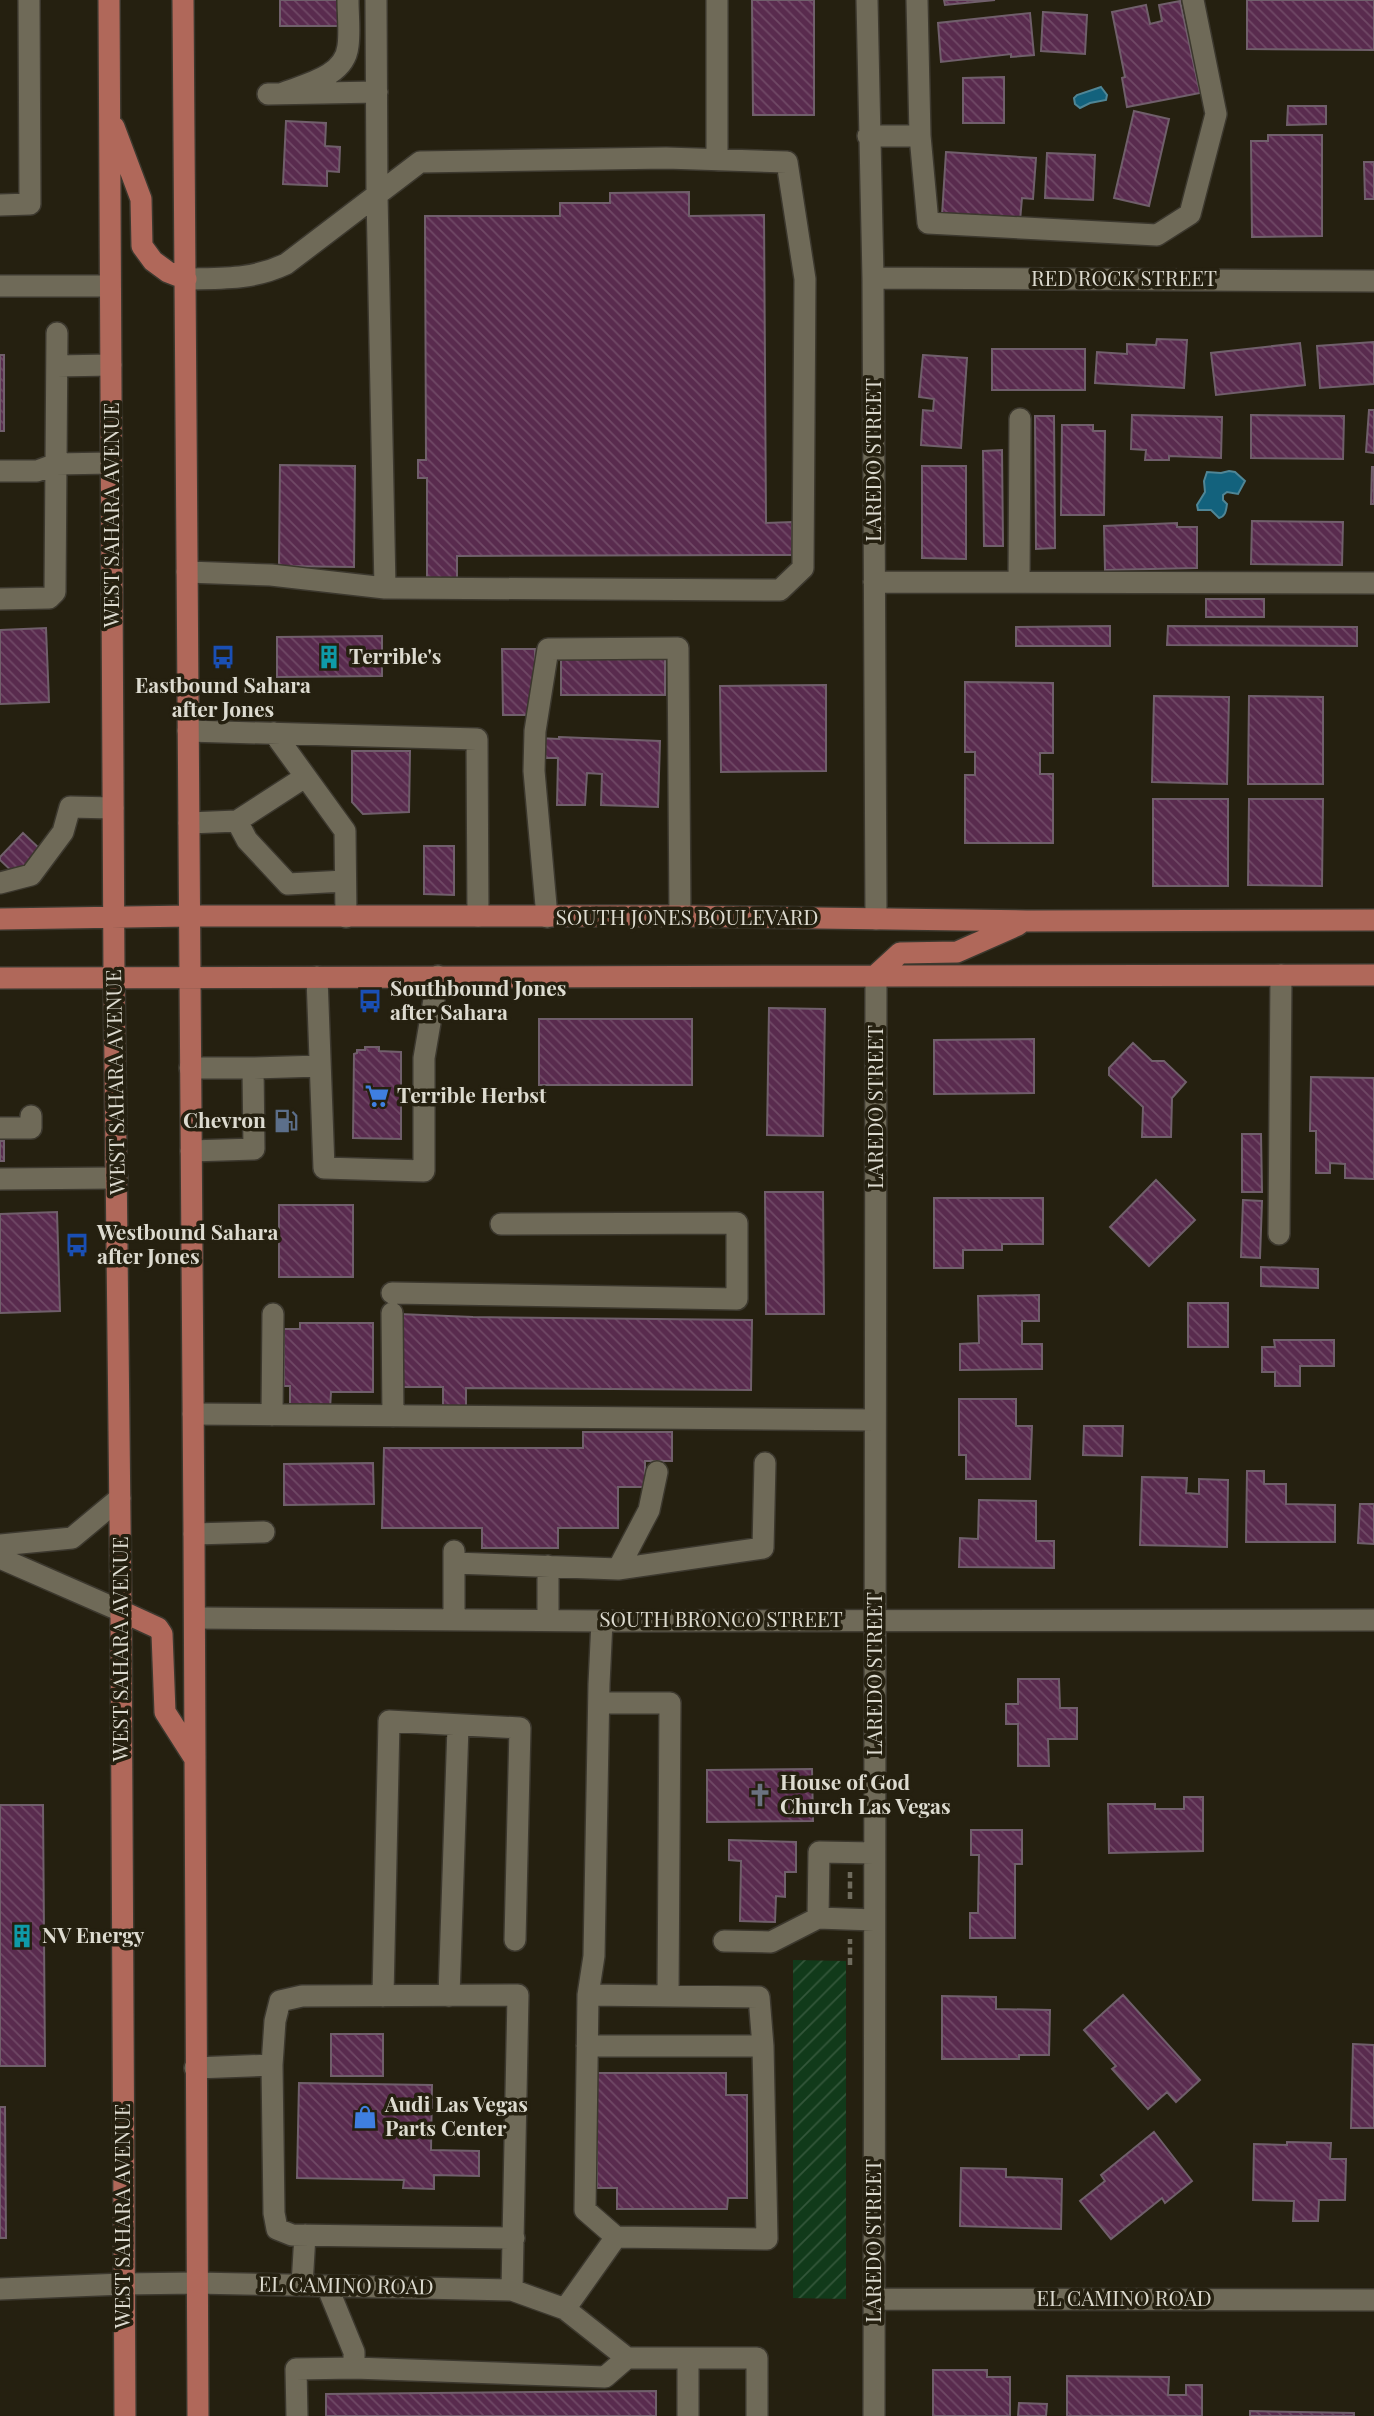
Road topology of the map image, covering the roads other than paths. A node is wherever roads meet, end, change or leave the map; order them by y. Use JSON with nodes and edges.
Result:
{"nodes":[{"id":1,"x":29,"y":0,"type":"edge"},
{"id":2,"x":109,"y":0,"type":"edge"},
{"id":3,"x":183,"y":0,"type":"edge"},
{"id":4,"x":348,"y":0,"type":"edge"},
{"id":5,"x":376,"y":0,"type":"edge"},
{"id":6,"x":717,"y":0,"type":"edge"},
{"id":7,"x":867,"y":0,"type":"edge"},
{"id":8,"x":917,"y":0,"type":"edge"},
{"id":9,"x":1193,"y":0,"type":"edge"},
{"id":10,"x":377,"y":92,"type":"junction"},
{"id":11,"x":109,"y":114,"type":"junction"},
{"id":12,"x":868,"y":136,"type":"junction"},
{"id":13,"x":920,"y":136,"type":"junction"},
{"id":14,"x":717,"y":160,"type":"junction"},
{"id":15,"x":377,"y":195,"type":"junction"},
{"id":16,"x":0,"y":205,"type":"edge"},
{"id":17,"x":873,"y":278,"type":"junction"},
{"id":18,"x":186,"y":279,"type":"junction"},
{"id":19,"x":1374,"y":281,"type":"edge"},
{"id":20,"x":0,"y":286,"type":"edge"},
{"id":21,"x":110,"y":286,"type":"junction"},
{"id":22,"x":57,"y":333,"type":"dead end"},
{"id":23,"x":111,"y":365,"type":"junction"},
{"id":24,"x":57,"y":366,"type":"junction"},
{"id":25,"x":1020,"y":419,"type":"dead end"},
{"id":26,"x":111,"y":463,"type":"junction"},
{"id":27,"x":56,"y":464,"type":"junction"},
{"id":28,"x":0,"y":471,"type":"edge"},
{"id":29,"x":187,"y":572,"type":"junction"},
{"id":30,"x":874,"y":582,"type":"junction"},
{"id":31,"x":1019,"y":582,"type":"junction"},
{"id":32,"x":1374,"y":583,"type":"edge"},
{"id":33,"x":385,"y":588,"type":"junction"},
{"id":34,"x":0,"y":599,"type":"edge"},
{"id":35,"x":188,"y":731,"type":"junction"},
{"id":36,"x":274,"y":733,"type":"junction"},
{"id":37,"x":305,"y":777,"type":"junction"},
{"id":38,"x":113,"y":808,"type":"junction"},
{"id":39,"x":237,"y":821,"type":"junction"},
{"id":40,"x":189,"y":823,"type":"junction"},
{"id":41,"x":345,"y":881,"type":"junction"},
{"id":42,"x":0,"y":883,"type":"edge"},
{"id":43,"x":190,"y":916,"type":"junction"},
{"id":44,"x":478,"y":916,"type":"junction"},
{"id":45,"x":680,"y":916,"type":"junction"},
{"id":46,"x":114,"y":917,"type":"junction"},
{"id":47,"x":345,"y":917,"type":"junction"},
{"id":48,"x":547,"y":917,"type":"junction"},
{"id":49,"x":0,"y":919,"type":"edge"},
{"id":50,"x":876,"y":919,"type":"junction"},
{"id":51,"x":1374,"y":920,"type":"edge"},
{"id":52,"x":1027,"y":921,"type":"junction"},
{"id":53,"x":876,"y":975,"type":"junction"},
{"id":54,"x":1282,"y":975,"type":"junction"},
{"id":55,"x":1374,"y":975,"type":"edge"},
{"id":56,"x":114,"y":976,"type":"junction"},
{"id":57,"x":438,"y":976,"type":"junction"},
{"id":58,"x":189,"y":977,"type":"junction"},
{"id":59,"x":317,"y":977,"type":"junction"},
{"id":60,"x":0,"y":978,"type":"edge"},
{"id":61,"x":320,"y":1066,"type":"junction"},
{"id":62,"x":190,"y":1068,"type":"junction"},
{"id":63,"x":253,"y":1068,"type":"junction"},
{"id":64,"x":31,"y":1116,"type":"dead end"},
{"id":65,"x":0,"y":1128,"type":"edge"},
{"id":66,"x":191,"y":1151,"type":"junction"},
{"id":67,"x":117,"y":1178,"type":"junction"},
{"id":68,"x":0,"y":1179,"type":"edge"},
{"id":69,"x":501,"y":1224,"type":"dead end"},
{"id":70,"x":1279,"y":1234,"type":"dead end"},
{"id":71,"x":273,"y":1314,"type":"dead end"},
{"id":72,"x":193,"y":1414,"type":"junction"},
{"id":73,"x":272,"y":1415,"type":"junction"},
{"id":74,"x":393,"y":1416,"type":"junction"},
{"id":75,"x":875,"y":1420,"type":"junction"},
{"id":76,"x":765,"y":1463,"type":"dead end"},
{"id":77,"x":657,"y":1472,"type":"dead end"},
{"id":78,"x":120,"y":1498,"type":"junction"},
{"id":79,"x":264,"y":1532,"type":"dead end"},
{"id":80,"x":194,"y":1534,"type":"junction"},
{"id":81,"x":0,"y":1545,"type":"edge"},
{"id":82,"x":0,"y":1558,"type":"edge"},
{"id":83,"x":548,"y":1566,"type":"junction"},
{"id":84,"x":618,"y":1569,"type":"junction"},
{"id":85,"x":121,"y":1611,"type":"junction"},
{"id":86,"x":195,"y":1618,"type":"junction"},
{"id":87,"x":454,"y":1619,"type":"junction"},
{"id":88,"x":548,"y":1619,"type":"junction"},
{"id":89,"x":602,"y":1620,"type":"junction"},
{"id":90,"x":875,"y":1620,"type":"junction"},
{"id":91,"x":1374,"y":1620,"type":"edge"},
{"id":92,"x":599,"y":1703,"type":"junction"},
{"id":93,"x":458,"y":1726,"type":"junction"},
{"id":94,"x":195,"y":1759,"type":"junction"},
{"id":95,"x":874,"y":1853,"type":"junction"},
{"id":96,"x":817,"y":1918,"type":"junction"},
{"id":97,"x":874,"y":1920,"type":"junction"},
{"id":98,"x":515,"y":1940,"type":"dead end"},
{"id":99,"x":724,"y":1941,"type":"dead end"},
{"id":100,"x":588,"y":1995,"type":"junction"},
{"id":101,"x":383,"y":1996,"type":"junction"},
{"id":102,"x":449,"y":1996,"type":"junction"},
{"id":103,"x":668,"y":1996,"type":"junction"},
{"id":104,"x":587,"y":2046,"type":"junction"},
{"id":105,"x":763,"y":2046,"type":"junction"},
{"id":106,"x":272,"y":2065,"type":"junction"},
{"id":107,"x":195,"y":2068,"type":"junction"},
{"id":108,"x":305,"y":2235,"type":"junction"},
{"id":109,"x":617,"y":2237,"type":"junction"},
{"id":110,"x":514,"y":2238,"type":"junction"},
{"id":111,"x":196,"y":2283,"type":"junction"},
{"id":112,"x":124,"y":2284,"type":"junction"},
{"id":113,"x":302,"y":2285,"type":"junction"},
{"id":114,"x":327,"y":2286,"type":"junction"},
{"id":115,"x":0,"y":2289,"type":"edge"},
{"id":116,"x":512,"y":2290,"type":"junction"},
{"id":117,"x":874,"y":2299,"type":"junction"},
{"id":118,"x":1374,"y":2300,"type":"edge"},
{"id":119,"x":565,"y":2309,"type":"junction"},
{"id":120,"x":627,"y":2358,"type":"junction"},
{"id":121,"x":688,"y":2358,"type":"junction"},
{"id":122,"x":354,"y":2368,"type":"junction"},
{"id":123,"x":125,"y":2416,"type":"edge"},
{"id":124,"x":198,"y":2416,"type":"edge"},
{"id":125,"x":297,"y":2416,"type":"edge"},
{"id":126,"x":688,"y":2416,"type":"edge"},
{"id":127,"x":757,"y":2416,"type":"edge"},
{"id":128,"x":874,"y":2416,"type":"edge"}],
"edges":[{"from":1,"to":16,"type":"street"},
{"from":2,"to":11,"type":"main road","name":"WEST SAHARA AVENUE"},
{"from":3,"to":18,"type":"main road"},
{"from":4,"to":10,"type":"street"},
{"from":5,"to":10,"type":"street"},
{"from":6,"to":14,"type":"street"},
{"from":7,"to":12,"type":"street","name":"LAREDO STREET"},
{"from":8,"to":13,"type":"street"},
{"from":9,"to":13,"type":"street"},
{"from":10,"to":15,"type":"street"},
{"from":11,"to":18,"type":"main road"},
{"from":11,"to":21,"type":"main road","name":"WEST SAHARA AVENUE"},
{"from":12,"to":13,"type":"street"},
{"from":12,"to":17,"type":"street","name":"LAREDO STREET"},
{"from":14,"to":15,"type":"street"},
{"from":14,"to":33,"type":"street"},
{"from":15,"to":18,"type":"street"},
{"from":15,"to":33,"type":"street"},
{"from":17,"to":19,"type":"street","name":"RED ROCK STREET"},
{"from":17,"to":30,"type":"street","name":"LAREDO STREET"},
{"from":18,"to":29,"type":"main road"},
{"from":20,"to":21,"type":"street"},
{"from":21,"to":23,"type":"main road","name":"WEST SAHARA AVENUE"},
{"from":22,"to":24,"type":"street"},
{"from":23,"to":24,"type":"street"},
{"from":23,"to":26,"type":"main road","name":"WEST SAHARA AVENUE"},
{"from":24,"to":27,"type":"street"},
{"from":25,"to":31,"type":"street"},
{"from":26,"to":27,"type":"street"},
{"from":26,"to":38,"type":"main road","name":"WEST SAHARA AVENUE"},
{"from":27,"to":28,"type":"street"},
{"from":27,"to":34,"type":"street"},
{"from":29,"to":33,"type":"street"},
{"from":29,"to":35,"type":"main road"},
{"from":30,"to":31,"type":"street"},
{"from":30,"to":50,"type":"street","name":"LAREDO STREET"},
{"from":31,"to":32,"type":"street"},
{"from":35,"to":36,"type":"street"},
{"from":35,"to":40,"type":"main road"},
{"from":36,"to":37,"type":"street"},
{"from":36,"to":44,"type":"street"},
{"from":37,"to":39,"type":"street"},
{"from":37,"to":41,"type":"street"},
{"from":38,"to":42,"type":"street"},
{"from":38,"to":46,"type":"main road","name":"WEST SAHARA AVENUE"},
{"from":39,"to":40,"type":"street"},
{"from":39,"to":41,"type":"street"},
{"from":40,"to":43,"type":"main road"},
{"from":41,"to":47,"type":"street"},
{"from":43,"to":46,"type":"main road","name":"SOUTH JONES BOULEVARD"},
{"from":43,"to":47,"type":"main road","name":"SOUTH JONES BOULEVARD"},
{"from":43,"to":58,"type":"main road"},
{"from":44,"to":47,"type":"main road","name":"SOUTH JONES BOULEVARD"},
{"from":44,"to":48,"type":"main road","name":"SOUTH JONES BOULEVARD"},
{"from":45,"to":48,"type":"main road","name":"SOUTH JONES BOULEVARD"},
{"from":45,"to":48,"type":"street"},
{"from":45,"to":50,"type":"main road","name":"SOUTH JONES BOULEVARD"},
{"from":46,"to":49,"type":"main road","name":"SOUTH JONES BOULEVARD"},
{"from":46,"to":56,"type":"main road","name":"WEST SAHARA AVENUE"},
{"from":50,"to":52,"type":"main road","name":"SOUTH JONES BOULEVARD"},
{"from":51,"to":52,"type":"main road","name":"SOUTH JONES BOULEVARD"},
{"from":52,"to":53,"type":"main road"},
{"from":53,"to":54,"type":"main road"},
{"from":53,"to":57,"type":"main road"},
{"from":53,"to":75,"type":"street","name":"LAREDO STREET"},
{"from":54,"to":55,"type":"main road"},
{"from":54,"to":70,"type":"street"},
{"from":56,"to":58,"type":"main road"},
{"from":56,"to":60,"type":"main road"},
{"from":56,"to":67,"type":"main road","name":"WEST SAHARA AVENUE"},
{"from":57,"to":59,"type":"main road"},
{"from":57,"to":61,"type":"street"},
{"from":58,"to":59,"type":"main road"},
{"from":58,"to":62,"type":"main road"},
{"from":59,"to":61,"type":"street"},
{"from":61,"to":63,"type":"street"},
{"from":62,"to":63,"type":"street"},
{"from":62,"to":66,"type":"main road"},
{"from":63,"to":66,"type":"street"},
{"from":64,"to":65,"type":"street"},
{"from":66,"to":72,"type":"main road"},
{"from":67,"to":68,"type":"street"},
{"from":67,"to":78,"type":"main road","name":"WEST SAHARA AVENUE"},
{"from":69,"to":74,"type":"street"},
{"from":71,"to":73,"type":"street"},
{"from":72,"to":73,"type":"street"},
{"from":72,"to":80,"type":"main road"},
{"from":73,"to":74,"type":"street"},
{"from":74,"to":75,"type":"street"},
{"from":75,"to":90,"type":"street","name":"LAREDO STREET"},
{"from":76,"to":84,"type":"street"},
{"from":77,"to":84,"type":"street"},
{"from":78,"to":81,"type":"street"},
{"from":78,"to":85,"type":"main road","name":"WEST SAHARA AVENUE"},
{"from":79,"to":80,"type":"street"},
{"from":80,"to":86,"type":"main road"},
{"from":82,"to":85,"type":"street"},
{"from":83,"to":84,"type":"street"},
{"from":83,"to":87,"type":"street"},
{"from":83,"to":88,"type":"street"},
{"from":85,"to":94,"type":"main road"},
{"from":85,"to":112,"type":"main road","name":"WEST SAHARA AVENUE"},
{"from":86,"to":87,"type":"street","name":"SOUTH BRONCO STREET"},
{"from":86,"to":94,"type":"main road"},
{"from":87,"to":88,"type":"street","name":"SOUTH BRONCO STREET"},
{"from":88,"to":89,"type":"street","name":"SOUTH BRONCO STREET"},
{"from":89,"to":90,"type":"street","name":"SOUTH BRONCO STREET"},
{"from":89,"to":92,"type":"street"},
{"from":90,"to":91,"type":"street","name":"SOUTH BRONCO STREET"},
{"from":90,"to":95,"type":"street","name":"LAREDO STREET"},
{"from":92,"to":100,"type":"street"},
{"from":92,"to":103,"type":"street"},
{"from":93,"to":98,"type":"street"},
{"from":93,"to":101,"type":"street"},
{"from":93,"to":102,"type":"street"},
{"from":94,"to":107,"type":"main road"},
{"from":95,"to":96,"type":"street"},
{"from":95,"to":97,"type":"street","name":"LAREDO STREET"},
{"from":96,"to":97,"type":"street"},
{"from":96,"to":99,"type":"street"},
{"from":97,"to":117,"type":"street","name":"LAREDO STREET"},
{"from":100,"to":103,"type":"street"},
{"from":100,"to":104,"type":"street"},
{"from":101,"to":102,"type":"street"},
{"from":101,"to":106,"type":"street"},
{"from":102,"to":110,"type":"street"},
{"from":103,"to":105,"type":"street"},
{"from":104,"to":105,"type":"street"},
{"from":104,"to":109,"type":"street"},
{"from":105,"to":109,"type":"street"},
{"from":106,"to":107,"type":"street"},
{"from":106,"to":108,"type":"street"},
{"from":107,"to":111,"type":"main road"},
{"from":108,"to":110,"type":"street"},
{"from":108,"to":113,"type":"street"},
{"from":109,"to":119,"type":"street"},
{"from":110,"to":116,"type":"street"},
{"from":111,"to":112,"type":"street","name":"EL CAMINO ROAD"},
{"from":111,"to":113,"type":"street","name":"EL CAMINO ROAD"},
{"from":111,"to":124,"type":"main road"},
{"from":112,"to":115,"type":"street","name":"EL CAMINO ROAD"},
{"from":112,"to":123,"type":"main road","name":"WEST SAHARA AVENUE"},
{"from":113,"to":114,"type":"street","name":"EL CAMINO ROAD"},
{"from":114,"to":116,"type":"street","name":"EL CAMINO ROAD"},
{"from":114,"to":122,"type":"street"},
{"from":116,"to":119,"type":"street","name":"EL CAMINO ROAD"},
{"from":117,"to":118,"type":"street","name":"EL CAMINO ROAD"},
{"from":117,"to":128,"type":"street","name":"LAREDO STREET"},
{"from":119,"to":120,"type":"street","name":"EL CAMINO ROAD"},
{"from":120,"to":121,"type":"street"},
{"from":120,"to":122,"type":"street"},
{"from":121,"to":126,"type":"street"},
{"from":121,"to":127,"type":"street"},
{"from":122,"to":125,"type":"street"}]}
